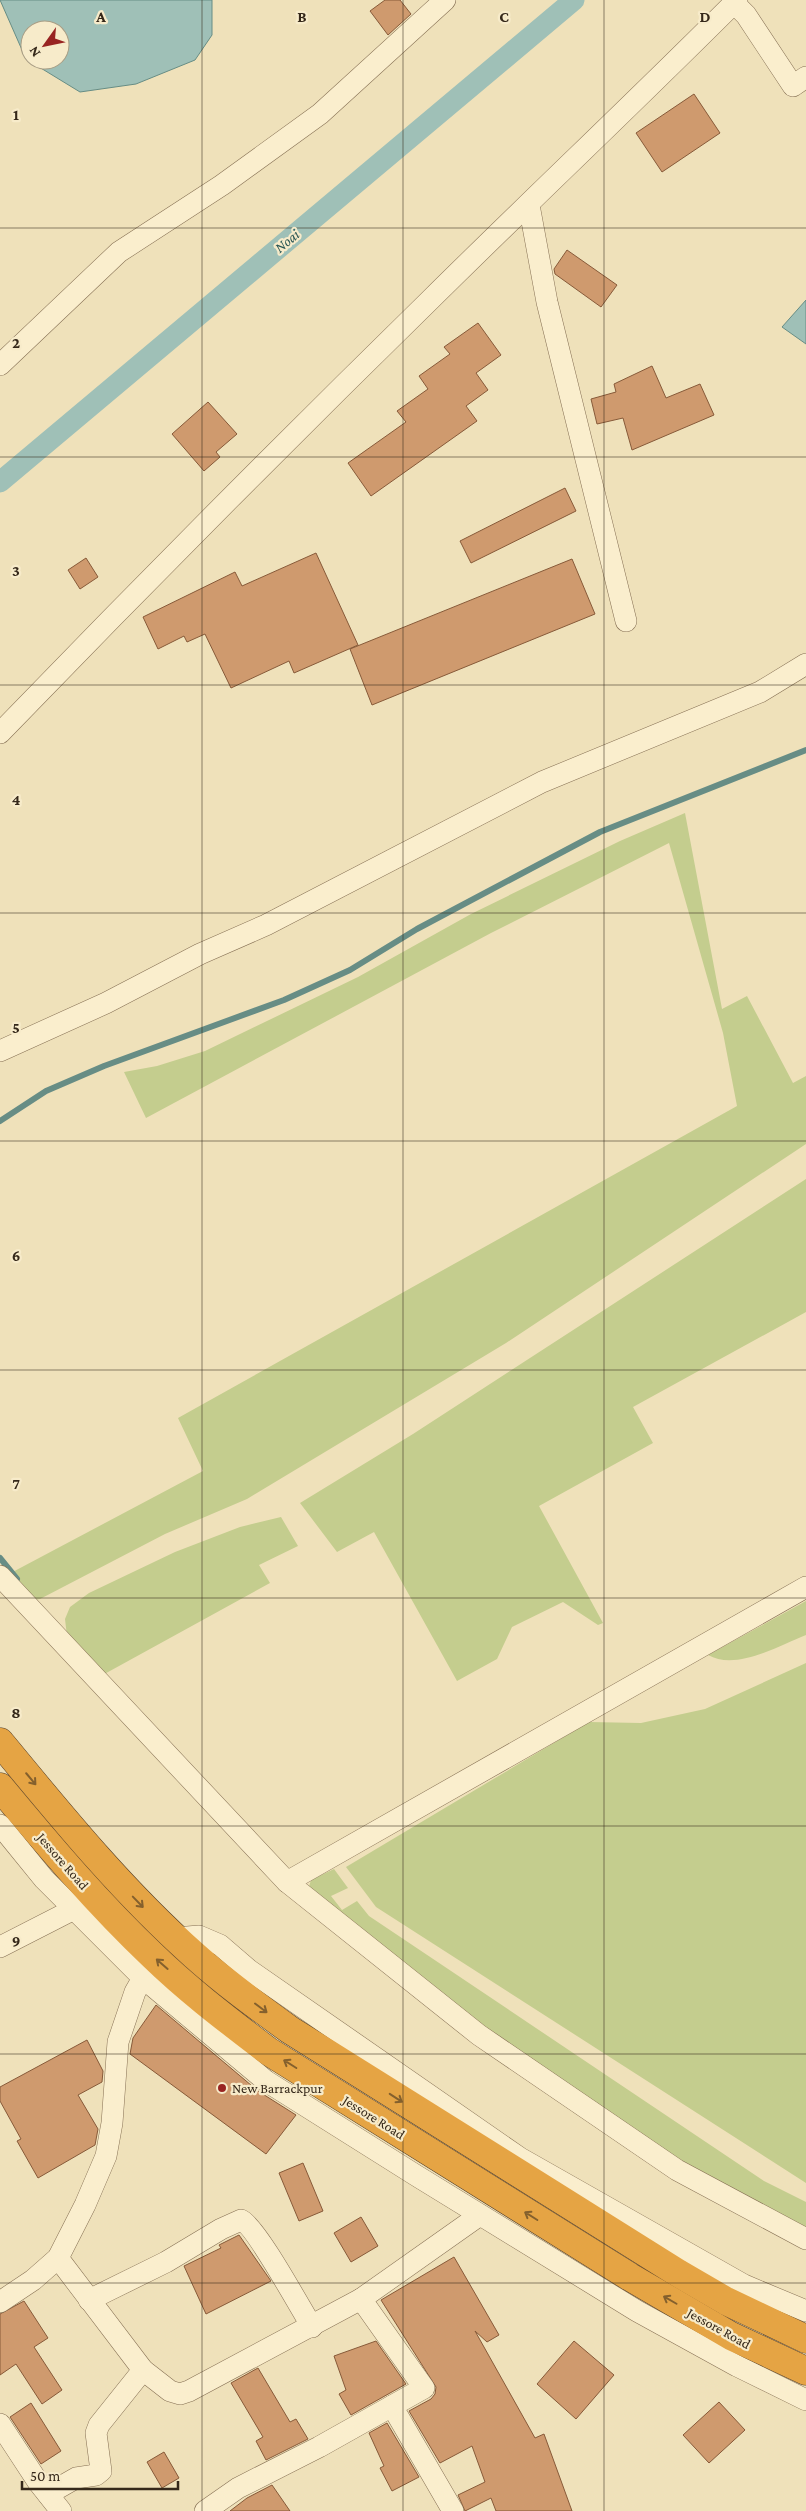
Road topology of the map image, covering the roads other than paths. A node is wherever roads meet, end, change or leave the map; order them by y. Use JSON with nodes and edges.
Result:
{"nodes":[{"id":1,"x":445,"y":0,"type":"edge"},
{"id":2,"x":735,"y":1,"type":"edge"},
{"id":3,"x":806,"y":78,"type":"edge"},
{"id":4,"x":529,"y":205,"type":"junction"},
{"id":5,"x":0,"y":365,"type":"edge"},
{"id":6,"x":626,"y":621,"type":"dead end"},
{"id":7,"x":806,"y":664,"type":"edge"},
{"id":8,"x":0,"y":732,"type":"edge"},
{"id":9,"x":0,"y":1051,"type":"edge"},
{"id":10,"x":0,"y":1576,"type":"edge"},
{"id":11,"x":806,"y":1587,"type":"edge"},
{"id":12,"x":0,"y":1742,"type":"edge"},
{"id":13,"x":0,"y":1787,"type":"edge"},
{"id":14,"x":0,"y":1825,"type":"edge"},
{"id":15,"x":287,"y":1882,"type":"junction"},
{"id":16,"x":84,"y":1903,"type":"junction"},
{"id":17,"x":176,"y":1938,"type":"junction"},
{"id":18,"x":0,"y":1947,"type":"edge"},
{"id":19,"x":143,"y":1978,"type":"junction"},
{"id":20,"x":480,"y":2215,"type":"junction"},
{"id":21,"x":806,"y":2239,"type":"edge"},
{"id":22,"x":58,"y":2258,"type":"junction"},
{"id":23,"x":361,"y":2299,"type":"junction"},
{"id":24,"x":89,"y":2300,"type":"junction"},
{"id":25,"x":0,"y":2302,"type":"edge"},
{"id":26,"x":806,"y":2311,"type":"edge"},
{"id":27,"x":312,"y":2327,"type":"junction"},
{"id":28,"x":806,"y":2339,"type":"edge"},
{"id":29,"x":143,"y":2370,"type":"junction"},
{"id":30,"x":806,"y":2371,"type":"edge"},
{"id":31,"x":806,"y":2400,"type":"edge"},
{"id":32,"x":392,"y":2406,"type":"junction"},
{"id":33,"x":0,"y":2424,"type":"edge"},
{"id":34,"x":48,"y":2494,"type":"junction"},
{"id":35,"x":208,"y":2510,"type":"edge"},
{"id":36,"x":61,"y":2511,"type":"edge"},
{"id":37,"x":453,"y":2511,"type":"edge"}],
"edges":[{"from":1,"to":5,"type":"street"},
{"from":2,"to":3,"type":"street"},
{"from":2,"to":4,"type":"street"},
{"from":4,"to":6,"type":"street"},
{"from":4,"to":8,"type":"street"},
{"from":7,"to":9,"type":"street"},
{"from":10,"to":15,"type":"street"},
{"from":11,"to":15,"type":"street"},
{"from":12,"to":17,"type":"highway","one_way":true},
{"from":13,"to":16,"type":"highway","name":"Jessore Road"},
{"from":14,"to":16,"type":"street"},
{"from":15,"to":21,"type":"street"},
{"from":16,"to":18,"type":"street"},
{"from":16,"to":19,"type":"street"},
{"from":30,"to":16,"type":"highway","name":"Jessore Road","one_way":true},
{"from":17,"to":26,"type":"street"},
{"from":17,"to":28,"type":"highway","one_way":true},
{"from":19,"to":20,"type":"street"},
{"from":19,"to":22,"type":"street"},
{"from":20,"to":23,"type":"street"},
{"from":20,"to":31,"type":"street"},
{"from":22,"to":24,"type":"street"},
{"from":22,"to":25,"type":"street"},
{"from":23,"to":27,"type":"street"},
{"from":23,"to":32,"type":"street"},
{"from":24,"to":27,"type":"street"},
{"from":24,"to":29,"type":"street"},
{"from":27,"to":29,"type":"street"},
{"from":29,"to":34,"type":"street"},
{"from":32,"to":35,"type":"street"},
{"from":32,"to":37,"type":"street"},
{"from":33,"to":34,"type":"street"},
{"from":34,"to":36,"type":"street"}]}
